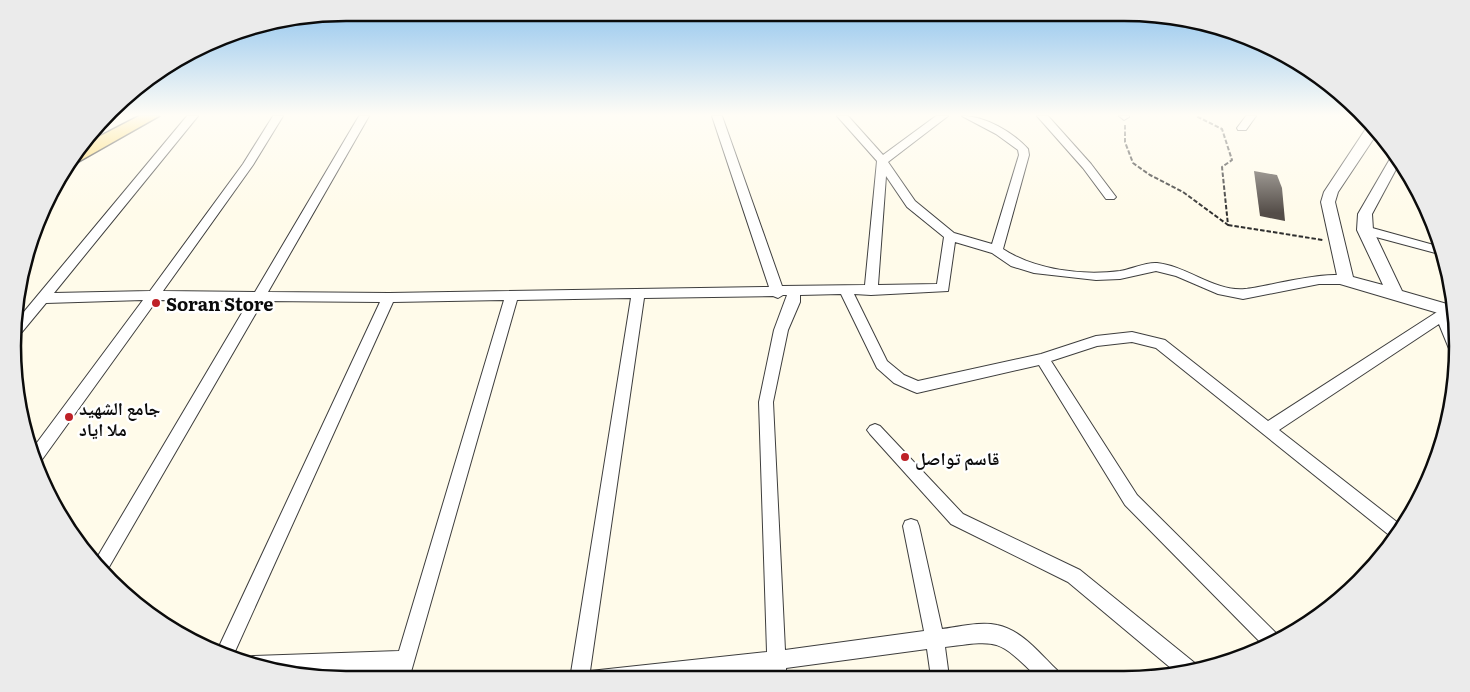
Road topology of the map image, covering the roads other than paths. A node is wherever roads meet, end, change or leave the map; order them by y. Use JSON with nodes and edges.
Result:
{"nodes":[{"id":1,"x":167,"y":148,"type":"edge"},
{"id":2,"x":258,"y":148,"type":"edge"},
{"id":3,"x":345,"y":148,"type":"edge"},
{"id":4,"x":728,"y":148,"type":"edge"},
{"id":5,"x":871,"y":148,"type":"edge"},
{"id":6,"x":899,"y":148,"type":"edge"},
{"id":7,"x":1022,"y":148,"type":"edge"},
{"id":8,"x":1071,"y":148,"type":"edge"},
{"id":9,"x":1360,"y":148,"type":"edge"},
{"id":10,"x":882,"y":161,"type":"junction"},
{"id":11,"x":1392,"y":164,"type":"edge"},
{"id":12,"x":1110,"y":197,"type":"dead end"},
{"id":13,"x":1365,"y":230,"type":"junction"},
{"id":14,"x":950,"y":236,"type":"junction"},
{"id":15,"x":1434,"y":249,"type":"edge"},
{"id":16,"x":996,"y":250,"type":"junction"},
{"id":17,"x":1346,"y":280,"type":"junction"},
{"id":18,"x":846,"y":291,"type":"junction"},
{"id":19,"x":871,"y":291,"type":"junction"},
{"id":20,"x":794,"y":292,"type":"junction"},
{"id":21,"x":778,"y":293,"type":"junction"},
{"id":22,"x":1395,"y":294,"type":"junction"},
{"id":23,"x":638,"y":295,"type":"junction"},
{"id":24,"x":152,"y":296,"type":"junction"},
{"id":25,"x":512,"y":296,"type":"junction"},
{"id":26,"x":257,"y":297,"type":"junction"},
{"id":27,"x":44,"y":298,"type":"junction"},
{"id":28,"x":389,"y":298,"type":"junction"},
{"id":29,"x":1447,"y":313,"type":"edge"},
{"id":30,"x":1447,"y":314,"type":"edge"},
{"id":31,"x":22,"y":323,"type":"edge"},
{"id":32,"x":1042,"y":359,"type":"junction"},
{"id":33,"x":1268,"y":429,"type":"junction"},
{"id":34,"x":875,"y":430,"type":"dead end"},
{"id":35,"x":39,"y":452,"type":"edge"},
{"id":36,"x":911,"y":526,"type":"dead end"},
{"id":37,"x":1392,"y":528,"type":"edge"},
{"id":38,"x":104,"y":562,"type":"edge"},
{"id":39,"x":1268,"y":637,"type":"edge"},
{"id":40,"x":935,"y":639,"type":"junction"},
{"id":41,"x":228,"y":648,"type":"edge"},
{"id":42,"x":405,"y":660,"type":"junction"},
{"id":43,"x":276,"y":663,"type":"edge"},
{"id":44,"x":1183,"y":666,"type":"edge"},
{"id":45,"x":777,"y":669,"type":"edge"},
{"id":46,"x":402,"y":671,"type":"edge"},
{"id":47,"x":580,"y":671,"type":"edge"},
{"id":48,"x":740,"y":671,"type":"edge"},
{"id":49,"x":939,"y":671,"type":"edge"},
{"id":50,"x":1044,"y":671,"type":"edge"}],
"edges":[{"from":1,"to":27,"type":"street"},
{"from":2,"to":24,"type":"street"},
{"from":3,"to":26,"type":"street"},
{"from":4,"to":21,"type":"street"},
{"from":5,"to":10,"type":"street"},
{"from":6,"to":10,"type":"street"},
{"from":7,"to":16,"type":"street"},
{"from":8,"to":12,"type":"street"},
{"from":9,"to":17,"type":"street"},
{"from":10,"to":14,"type":"street"},
{"from":10,"to":19,"type":"street"},
{"from":11,"to":13,"type":"street"},
{"from":13,"to":15,"type":"street"},
{"from":13,"to":22,"type":"street"},
{"from":14,"to":16,"type":"street"},
{"from":14,"to":19,"type":"street"},
{"from":16,"to":17,"type":"street"},
{"from":17,"to":22,"type":"street"},
{"from":18,"to":19,"type":"street"},
{"from":18,"to":20,"type":"street"},
{"from":18,"to":32,"type":"street"},
{"from":20,"to":21,"type":"street"},
{"from":20,"to":45,"type":"street"},
{"from":21,"to":23,"type":"street"},
{"from":22,"to":29,"type":"street"},
{"from":23,"to":25,"type":"street"},
{"from":23,"to":47,"type":"street"},
{"from":24,"to":26,"type":"street"},
{"from":24,"to":27,"type":"street"},
{"from":24,"to":35,"type":"street"},
{"from":25,"to":28,"type":"street"},
{"from":25,"to":42,"type":"street"},
{"from":26,"to":28,"type":"street"},
{"from":26,"to":38,"type":"street"},
{"from":27,"to":31,"type":"street"},
{"from":28,"to":41,"type":"street"},
{"from":30,"to":33,"type":"street"},
{"from":32,"to":33,"type":"street"},
{"from":32,"to":39,"type":"street"},
{"from":33,"to":37,"type":"street"},
{"from":34,"to":44,"type":"street"},
{"from":36,"to":40,"type":"street"},
{"from":40,"to":45,"type":"street"},
{"from":40,"to":49,"type":"street"},
{"from":40,"to":50,"type":"street"},
{"from":42,"to":43,"type":"street"},
{"from":42,"to":46,"type":"street"},
{"from":45,"to":48,"type":"street"}]}
